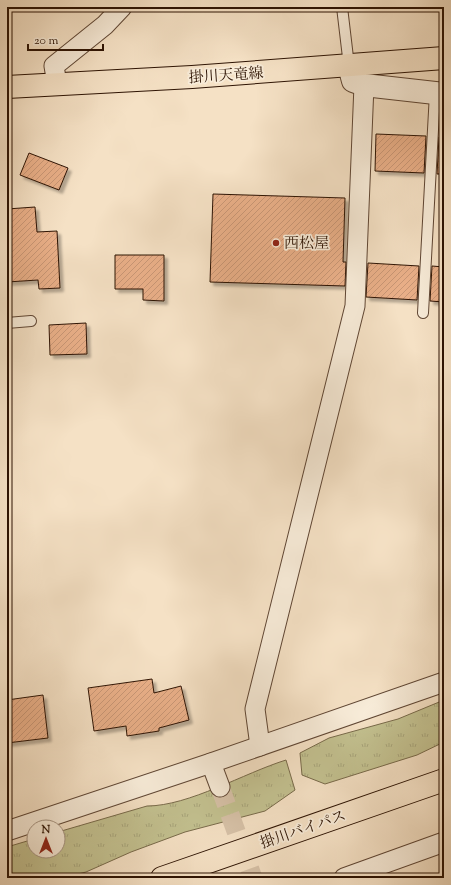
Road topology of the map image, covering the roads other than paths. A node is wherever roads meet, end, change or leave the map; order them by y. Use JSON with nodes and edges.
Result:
{"nodes":[{"id":1,"x":122,"y":7,"type":"edge"},
{"id":2,"x":342,"y":7,"type":"edge"},
{"id":3,"x":444,"y":58,"type":"edge"},
{"id":4,"x":349,"y":66,"type":"junction"},
{"id":5,"x":57,"y":84,"type":"junction"},
{"id":6,"x":364,"y":85,"type":"junction"},
{"id":7,"x":7,"y":87,"type":"edge"},
{"id":8,"x":440,"y":94,"type":"edge"},
{"id":9,"x":423,"y":313,"type":"dead end"},
{"id":10,"x":31,"y":321,"type":"dead end"},
{"id":11,"x":7,"y":323,"type":"edge"},
{"id":12,"x":444,"y":682,"type":"edge"},
{"id":13,"x":260,"y":746,"type":"junction"},
{"id":14,"x":211,"y":763,"type":"junction"},
{"id":15,"x":444,"y":770,"type":"edge"},
{"id":16,"x":444,"y":780,"type":"edge"},
{"id":17,"x":220,"y":787,"type":"tunnel mouth"},
{"id":18,"x":444,"y":789,"type":"edge"},
{"id":19,"x":381,"y":802,"type":"junction"},
{"id":20,"x":7,"y":831,"type":"edge"},
{"id":21,"x":444,"y":842,"type":"edge"},
{"id":22,"x":162,"y":878,"type":"edge"},
{"id":23,"x":344,"y":878,"type":"edge"}],
"edges":[{"from":1,"to":5,"type":"street"},
{"from":2,"to":4,"type":"lane"},
{"from":3,"to":4,"type":"main road","name":"掛川天竜線"},
{"from":4,"to":5,"type":"main road","name":"掛川天竜線"},
{"from":4,"to":6,"type":"street"},
{"from":5,"to":7,"type":"main road","name":"掛川天竜線"},
{"from":6,"to":8,"type":"street"},
{"from":6,"to":13,"type":"street"},
{"from":8,"to":9,"type":"lane"},
{"from":10,"to":11,"type":"lane"},
{"from":12,"to":13,"type":"street"},
{"from":13,"to":14,"type":"street"},
{"from":14,"to":17,"type":"street"},
{"from":14,"to":20,"type":"street"},
{"from":15,"to":19,"type":"main road"},
{"from":16,"to":19,"type":"main road","name":"掛川バイパス"},
{"from":18,"to":19,"type":"main road"},
{"from":19,"to":22,"type":"main road","name":"掛川バイパス"},
{"from":21,"to":23,"type":"street"}]}
